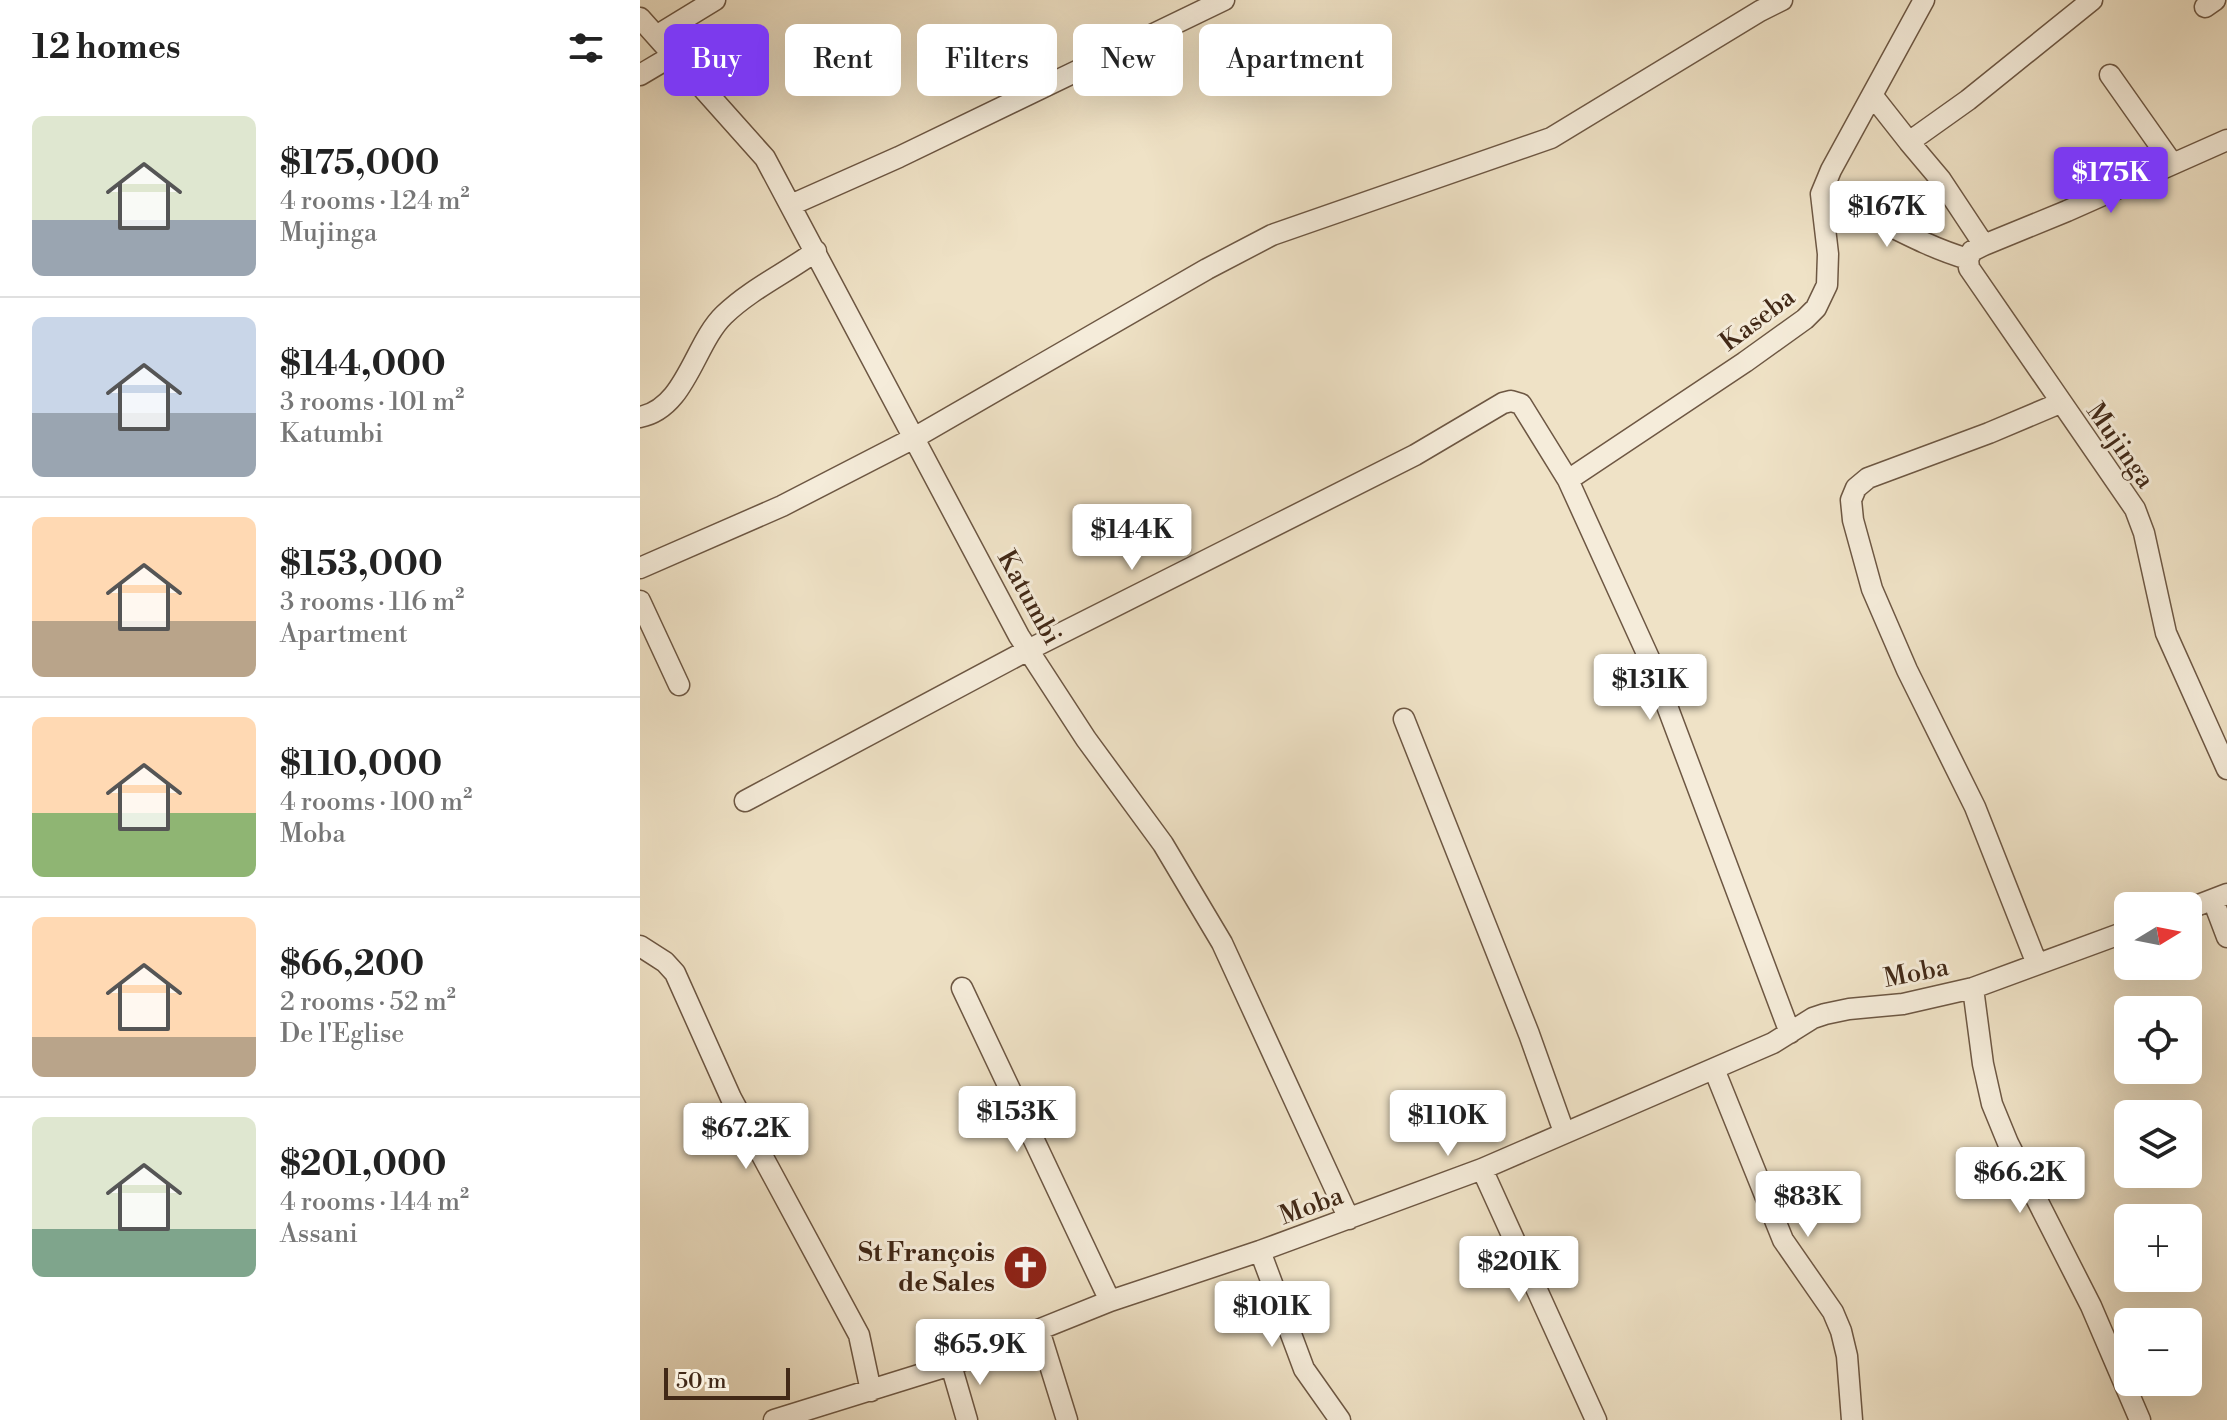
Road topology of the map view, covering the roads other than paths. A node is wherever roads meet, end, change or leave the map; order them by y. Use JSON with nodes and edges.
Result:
{"nodes":[{"id":1,"x":715,"y":0,"type":"edge"},
{"id":2,"x":1224,"y":0,"type":"edge"},
{"id":3,"x":1782,"y":0,"type":"edge"},
{"id":4,"x":1924,"y":0,"type":"edge"},
{"id":5,"x":2092,"y":0,"type":"edge"},
{"id":6,"x":640,"y":18,"type":"edge"},
{"id":7,"x":656,"y":36,"type":"junction"},
{"id":8,"x":664,"y":46,"type":"edge"},
{"id":9,"x":664,"y":61,"type":"edge"},
{"id":10,"x":640,"y":75,"type":"edge"},
{"id":11,"x":2110,"y":75,"type":"dead end"},
{"id":12,"x":1872,"y":95,"type":"junction"},
{"id":13,"x":708,"y":96,"type":"edge"},
{"id":14,"x":2227,"y":140,"type":"edge"},
{"id":15,"x":1909,"y":142,"type":"junction"},
{"id":16,"x":2172,"y":163,"type":"junction"},
{"id":17,"x":1821,"y":194,"type":"junction"},
{"id":18,"x":791,"y":205,"type":"junction"},
{"id":19,"x":1984,"y":245,"type":"junction"},
{"id":20,"x":816,"y":251,"type":"junction"},
{"id":21,"x":1968,"y":259,"type":"junction"},
{"id":22,"x":2060,"y":403,"type":"junction"},
{"id":23,"x":640,"y":417,"type":"edge"},
{"id":24,"x":914,"y":438,"type":"junction"},
{"id":25,"x":1568,"y":480,"type":"junction"},
{"id":26,"x":640,"y":568,"type":"edge"},
{"id":27,"x":640,"y":601,"type":"edge"},
{"id":28,"x":1028,"y":650,"type":"junction"},
{"id":29,"x":679,"y":685,"type":"dead end"},
{"id":30,"x":1404,"y":719,"type":"dead end"},
{"id":31,"x":2227,"y":769,"type":"edge"},
{"id":32,"x":745,"y":801,"type":"dead end"},
{"id":33,"x":2220,"y":897,"type":"edge"},
{"id":34,"x":2114,"y":936,"type":"edge"},
{"id":35,"x":2227,"y":937,"type":"edge"},
{"id":36,"x":640,"y":946,"type":"edge"},
{"id":37,"x":2037,"y":964,"type":"junction"},
{"id":38,"x":962,"y":988,"type":"dead end"},
{"id":39,"x":1973,"y":988,"type":"junction"},
{"id":40,"x":1790,"y":1033,"type":"junction"},
{"id":41,"x":1714,"y":1069,"type":"junction"},
{"id":42,"x":1564,"y":1132,"type":"junction"},
{"id":43,"x":1482,"y":1169,"type":"junction"},
{"id":44,"x":1349,"y":1219,"type":"junction"},
{"id":45,"x":1260,"y":1251,"type":"junction"},
{"id":46,"x":1110,"y":1301,"type":"junction"},
{"id":47,"x":1039,"y":1330,"type":"junction"},
{"id":48,"x":951,"y":1365,"type":"junction"},
{"id":49,"x":871,"y":1391,"type":"junction"},
{"id":50,"x":774,"y":1420,"type":"edge"},
{"id":51,"x":967,"y":1420,"type":"edge"},
{"id":52,"x":1067,"y":1420,"type":"edge"},
{"id":53,"x":1340,"y":1420,"type":"edge"},
{"id":54,"x":1596,"y":1420,"type":"edge"},
{"id":55,"x":1852,"y":1420,"type":"edge"},
{"id":56,"x":2140,"y":1420,"type":"edge"}],
"edges":[{"from":1,"to":7,"type":"street"},
{"from":2,"to":18,"type":"street"},
{"from":3,"to":24,"type":"street"},
{"from":4,"to":12,"type":"street"},
{"from":5,"to":15,"type":"street"},
{"from":6,"to":7,"type":"street","name":"Katumbi"},
{"from":7,"to":8,"type":"street","name":"Katumbi"},
{"from":9,"to":10,"type":"street"},
{"from":11,"to":16,"type":"street"},
{"from":12,"to":15,"type":"street"},
{"from":12,"to":17,"type":"street"},
{"from":13,"to":18,"type":"street","name":"Katumbi"},
{"from":14,"to":16,"type":"street"},
{"from":15,"to":19,"type":"street"},
{"from":16,"to":19,"type":"street"},
{"from":17,"to":21,"type":"street"},
{"from":17,"to":25,"type":"street","name":"Kaseba"},
{"from":18,"to":20,"type":"street","name":"Katumbi"},
{"from":19,"to":21,"type":"street"},
{"from":20,"to":23,"type":"street"},
{"from":20,"to":24,"type":"street","name":"Katumbi"},
{"from":21,"to":22,"type":"street","name":"Mujinga"},
{"from":22,"to":31,"type":"street","name":"Mujinga"},
{"from":22,"to":37,"type":"street"},
{"from":24,"to":26,"type":"street"},
{"from":24,"to":28,"type":"street","name":"Katumbi"},
{"from":25,"to":28,"type":"street"},
{"from":25,"to":40,"type":"street"},
{"from":27,"to":29,"type":"street"},
{"from":28,"to":32,"type":"street"},
{"from":28,"to":44,"type":"street","name":"Katumbi"},
{"from":30,"to":42,"type":"street"},
{"from":33,"to":35,"type":"street"},
{"from":34,"to":37,"type":"street","name":"Moba"},
{"from":36,"to":49,"type":"street"},
{"from":37,"to":39,"type":"street","name":"Moba"},
{"from":38,"to":46,"type":"street"},
{"from":39,"to":40,"type":"street","name":"Moba"},
{"from":39,"to":56,"type":"street"},
{"from":40,"to":41,"type":"street","name":"Moba"},
{"from":41,"to":42,"type":"street","name":"Moba"},
{"from":41,"to":55,"type":"street"},
{"from":42,"to":43,"type":"street","name":"Moba"},
{"from":43,"to":44,"type":"street","name":"Moba"},
{"from":43,"to":54,"type":"street"},
{"from":44,"to":45,"type":"street","name":"Moba"},
{"from":45,"to":46,"type":"street","name":"Moba"},
{"from":45,"to":53,"type":"street"},
{"from":46,"to":47,"type":"street","name":"Moba"},
{"from":47,"to":48,"type":"street","name":"Moba"},
{"from":47,"to":52,"type":"street"},
{"from":48,"to":49,"type":"street","name":"Moba"},
{"from":48,"to":51,"type":"street"},
{"from":49,"to":50,"type":"street","name":"Moba"}]}
